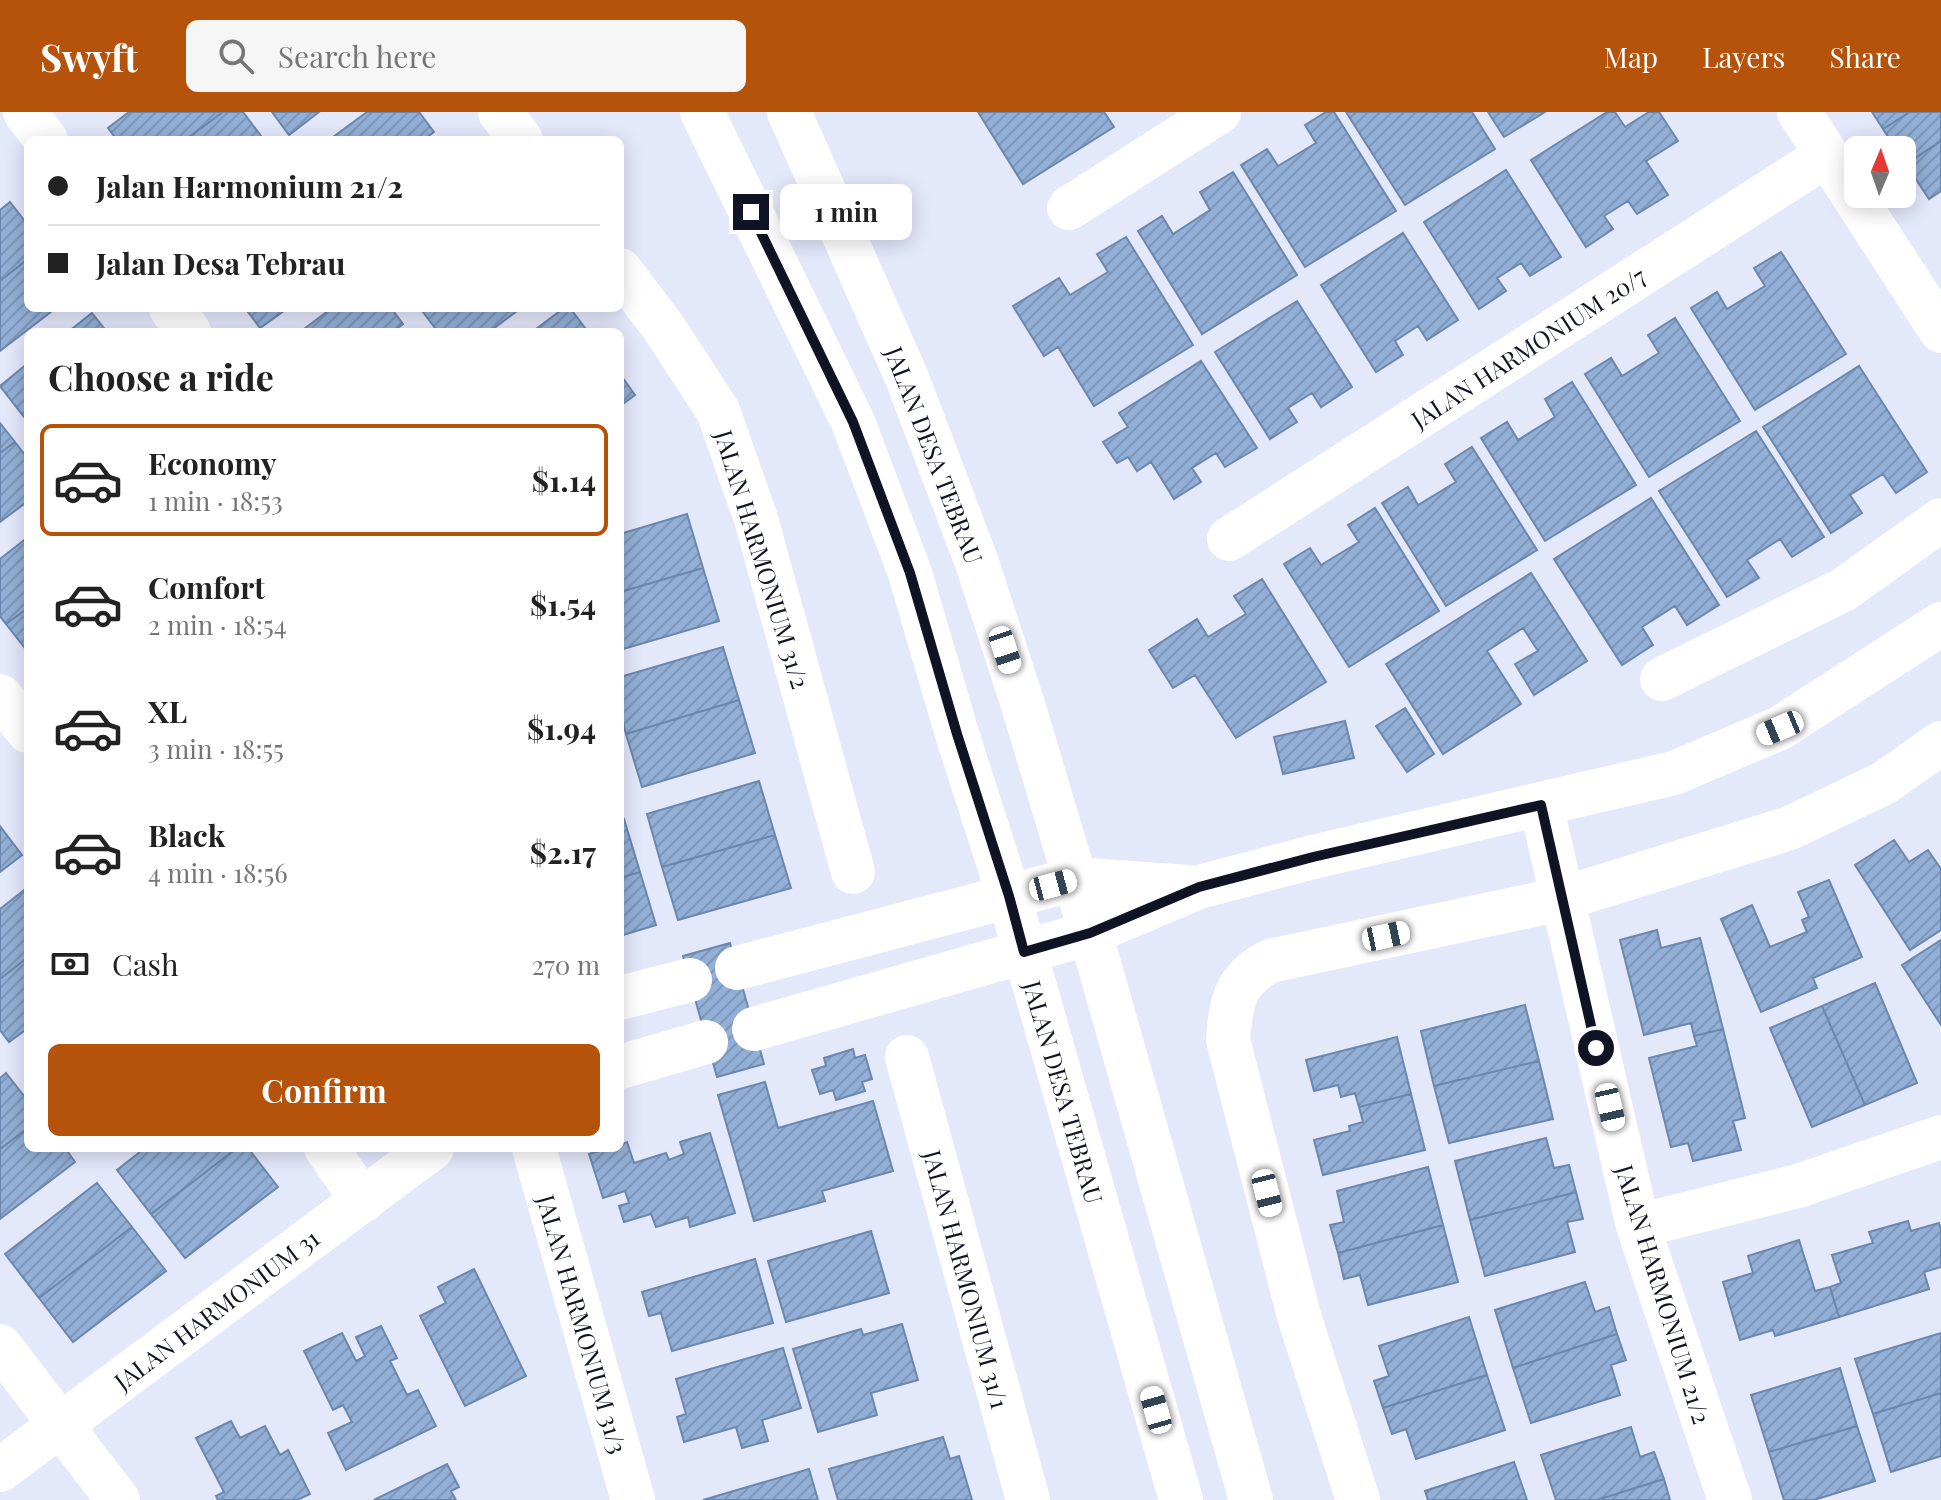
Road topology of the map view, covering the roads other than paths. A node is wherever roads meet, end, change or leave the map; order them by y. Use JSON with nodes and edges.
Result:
{"nodes":[{"id":1,"x":25,"y":112,"type":"edge"},
{"id":2,"x":500,"y":112,"type":"edge"},
{"id":3,"x":702,"y":112,"type":"edge"},
{"id":4,"x":789,"y":112,"type":"edge"},
{"id":5,"x":1219,"y":112,"type":"edge"},
{"id":6,"x":1799,"y":112,"type":"edge"},
{"id":7,"x":43,"y":136,"type":"edge"},
{"id":8,"x":518,"y":136,"type":"edge"},
{"id":9,"x":1827,"y":155,"type":"junction"},
{"id":10,"x":1069,"y":208,"type":"dead end"},
{"id":11,"x":624,"y":275,"type":"edge"},
{"id":12,"x":1941,"y":331,"type":"edge"},
{"id":13,"x":1941,"y":520,"type":"edge"},
{"id":14,"x":1229,"y":539,"type":"dead end"},
{"id":15,"x":1941,"y":624,"type":"edge"},
{"id":16,"x":1662,"y":679,"type":"dead end"},
{"id":17,"x":0,"y":696,"type":"edge"},
{"id":18,"x":24,"y":726,"type":"edge"},
{"id":19,"x":1941,"y":743,"type":"edge"},
{"id":20,"x":1541,"y":805,"type":"junction"},
{"id":21,"x":853,"y":872,"type":"dead end"},
{"id":22,"x":1075,"y":879,"type":"junction"},
{"id":23,"x":1199,"y":887,"type":"junction"},
{"id":24,"x":1009,"y":896,"type":"junction"},
{"id":25,"x":1561,"y":899,"type":"junction"},
{"id":26,"x":1090,"y":933,"type":"junction"},
{"id":27,"x":1024,"y":952,"type":"junction"},
{"id":28,"x":794,"y":953,"type":"junction"},
{"id":29,"x":737,"y":968,"type":"dead end"},
{"id":30,"x":690,"y":980,"type":"dead end"},
{"id":31,"x":624,"y":997,"type":"edge"},
{"id":32,"x":840,"y":1004,"type":"junction"},
{"id":33,"x":754,"y":1029,"type":"dead end"},
{"id":34,"x":706,"y":1042,"type":"dead end"},
{"id":35,"x":907,"y":1057,"type":"dead end"},
{"id":36,"x":624,"y":1066,"type":"edge"},
{"id":37,"x":1941,"y":1137,"type":"edge"},
{"id":38,"x":329,"y":1152,"type":"edge"},
{"id":39,"x":427,"y":1152,"type":"edge"},
{"id":40,"x":535,"y":1152,"type":"edge"},
{"id":41,"x":363,"y":1201,"type":"junction"},
{"id":42,"x":1638,"y":1226,"type":"junction"},
{"id":43,"x":0,"y":1346,"type":"edge"},
{"id":44,"x":60,"y":1425,"type":"junction"},
{"id":45,"x":0,"y":1470,"type":"edge"},
{"id":46,"x":118,"y":1500,"type":"edge"},
{"id":47,"x":633,"y":1500,"type":"edge"},
{"id":48,"x":1028,"y":1500,"type":"edge"},
{"id":49,"x":1181,"y":1500,"type":"edge"},
{"id":50,"x":1251,"y":1500,"type":"edge"},
{"id":51,"x":1358,"y":1500,"type":"edge"},
{"id":52,"x":1730,"y":1500,"type":"edge"}],
"edges":[{"from":1,"to":7,"type":"street"},
{"from":2,"to":8,"type":"street"},
{"from":3,"to":24,"type":"street","name":"JALAN DESA TEBRAU"},
{"from":4,"to":22,"type":"street","name":"JALAN DESA TEBRAU"},
{"from":5,"to":10,"type":"street"},
{"from":6,"to":9,"type":"street"},
{"from":9,"to":12,"type":"street"},
{"from":9,"to":14,"type":"street","name":"JALAN HARMONIUM 20/7"},
{"from":11,"to":21,"type":"street","name":"JALAN HARMONIUM 31/2"},
{"from":13,"to":16,"type":"street"},
{"from":15,"to":20,"type":"street"},
{"from":17,"to":18,"type":"street"},
{"from":19,"to":25,"type":"street"},
{"from":20,"to":23,"type":"street"},
{"from":20,"to":25,"type":"street","name":"JALAN HARMONIUM 21/2"},
{"from":22,"to":23,"type":"street"},
{"from":22,"to":24,"type":"street"},
{"from":22,"to":26,"type":"street","name":"JALAN DESA TEBRAU"},
{"from":23,"to":26,"type":"street"},
{"from":24,"to":27,"type":"street","name":"JALAN DESA TEBRAU"},
{"from":24,"to":28,"type":"street"},
{"from":25,"to":42,"type":"street","name":"JALAN HARMONIUM 21/2"},
{"from":25,"to":51,"type":"street"},
{"from":26,"to":27,"type":"street"},
{"from":26,"to":50,"type":"street","name":"JALAN DESA TEBRAU"},
{"from":27,"to":32,"type":"street"},
{"from":27,"to":49,"type":"street","name":"JALAN DESA TEBRAU"},
{"from":28,"to":29,"type":"street"},
{"from":28,"to":32,"type":"street"},
{"from":30,"to":31,"type":"street"},
{"from":32,"to":33,"type":"street"},
{"from":34,"to":36,"type":"street"},
{"from":35,"to":48,"type":"street","name":"JALAN HARMONIUM 31/1"},
{"from":37,"to":42,"type":"street"},
{"from":38,"to":41,"type":"street"},
{"from":39,"to":41,"type":"street","name":"JALAN HARMONIUM 31"},
{"from":40,"to":47,"type":"street","name":"JALAN HARMONIUM 31/3"},
{"from":41,"to":44,"type":"street","name":"JALAN HARMONIUM 31"},
{"from":42,"to":52,"type":"street","name":"JALAN HARMONIUM 21/2"},
{"from":43,"to":44,"type":"street"},
{"from":44,"to":45,"type":"street","name":"JALAN HARMONIUM 31"},
{"from":44,"to":46,"type":"street"}]}
